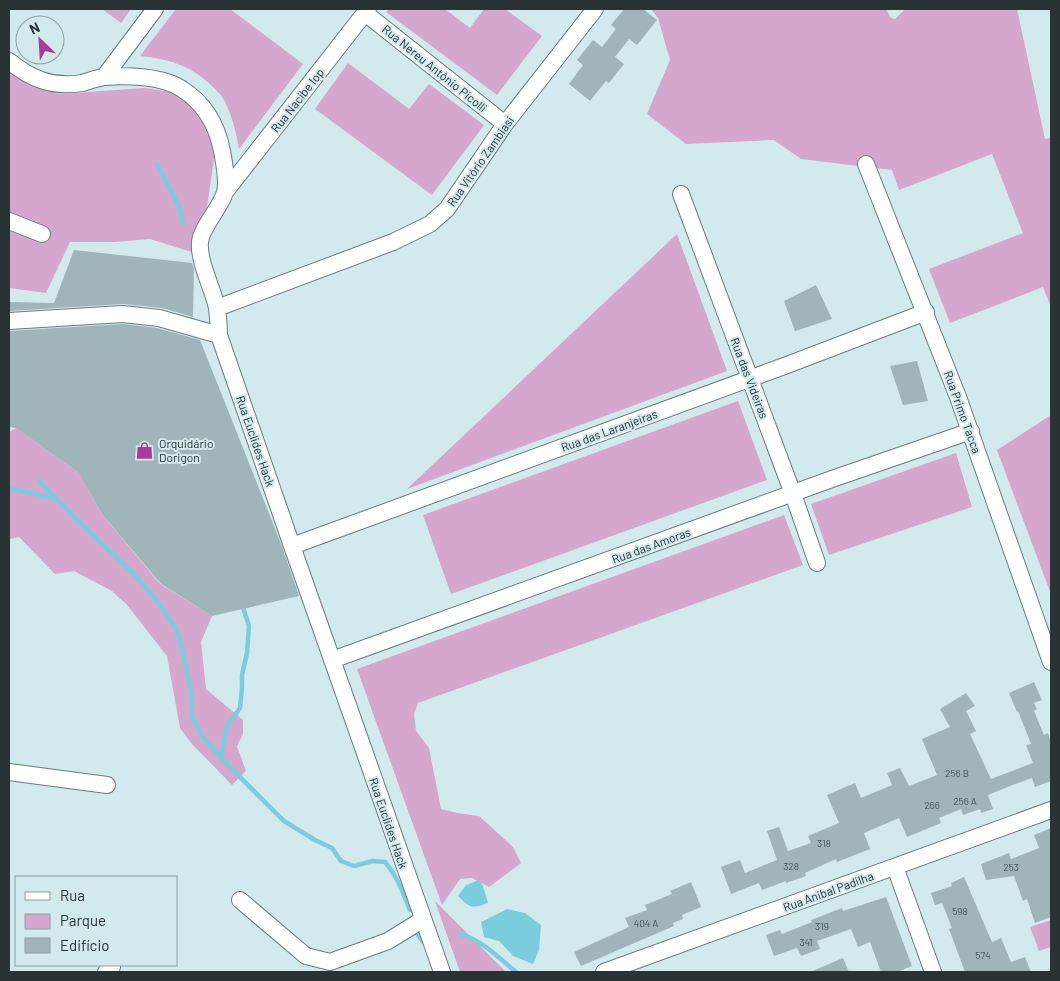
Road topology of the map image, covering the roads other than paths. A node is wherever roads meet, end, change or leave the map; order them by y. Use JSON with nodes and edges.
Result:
{"nodes":[{"id":1,"x":155,"y":9,"type":"edge"},
{"id":2,"x":595,"y":9,"type":"edge"},
{"id":3,"x":367,"y":11,"type":"edge"},
{"id":4,"x":9,"y":61,"type":"edge"},
{"id":5,"x":104,"y":77,"type":"junction"},
{"id":6,"x":505,"y":124,"type":"junction"},
{"id":7,"x":866,"y":164,"type":"dead end"},
{"id":8,"x":225,"y":192,"type":"junction"},
{"id":9,"x":681,"y":194,"type":"dead end"},
{"id":10,"x":9,"y":221,"type":"edge"},
{"id":11,"x":42,"y":234,"type":"dead end"},
{"id":12,"x":217,"y":308,"type":"junction"},
{"id":13,"x":926,"y":312,"type":"junction"},
{"id":14,"x":9,"y":321,"type":"edge"},
{"id":15,"x":220,"y":335,"type":"junction"},
{"id":16,"x":750,"y":379,"type":"junction"},
{"id":17,"x":971,"y":431,"type":"junction"},
{"id":18,"x":793,"y":494,"type":"junction"},
{"id":19,"x":292,"y":546,"type":"junction"},
{"id":20,"x":817,"y":563,"type":"dead end"},
{"id":21,"x":1045,"y":624,"type":"edge"},
{"id":22,"x":332,"y":660,"type":"junction"},
{"id":23,"x":1051,"y":662,"type":"edge"},
{"id":24,"x":9,"y":772,"type":"edge"},
{"id":25,"x":107,"y":785,"type":"dead end"},
{"id":26,"x":1051,"y":810,"type":"edge"},
{"id":27,"x":895,"y":867,"type":"junction"},
{"id":28,"x":240,"y":900,"type":"dead end"},
{"id":29,"x":422,"y":920,"type":"junction"},
{"id":30,"x":442,"y":972,"type":"edge"},
{"id":31,"x":604,"y":972,"type":"edge"},
{"id":32,"x":933,"y":972,"type":"edge"}],
"edges":[{"from":1,"to":5,"type":"street"},
{"from":2,"to":6,"type":"street","name":"Rua Vitório Zambiasi"},
{"from":3,"to":6,"type":"street","name":"Rua Nereu Antônio Picolli"},
{"from":3,"to":8,"type":"street","name":"Rua Nacibe Iop"},
{"from":4,"to":5,"type":"street","name":"Rua Euclides Hack"},
{"from":5,"to":8,"type":"street","name":"Rua Euclides Hack"},
{"from":6,"to":12,"type":"street","name":"Rua Vitório Zambiasi"},
{"from":7,"to":13,"type":"street","name":"Rua Primo Tacca"},
{"from":8,"to":12,"type":"street","name":"Rua Euclides Hack"},
{"from":9,"to":16,"type":"street","name":"Rua das Videiras"},
{"from":10,"to":11,"type":"street"},
{"from":12,"to":15,"type":"street","name":"Rua Euclides Hack"},
{"from":13,"to":16,"type":"street","name":"Rua das Laranjeiras"},
{"from":13,"to":17,"type":"street","name":"Rua Primo Tacca"},
{"from":14,"to":15,"type":"street"},
{"from":15,"to":19,"type":"street","name":"Rua Euclides Hack"},
{"from":16,"to":18,"type":"street","name":"Rua das Videiras"},
{"from":16,"to":19,"type":"street","name":"Rua das Laranjeiras"},
{"from":17,"to":18,"type":"street","name":"Rua das Amoras"},
{"from":17,"to":21,"type":"street","name":"Rua Primo Tacca"},
{"from":18,"to":20,"type":"street","name":"Rua das Videiras"},
{"from":18,"to":22,"type":"street","name":"Rua das Amoras"},
{"from":19,"to":22,"type":"street","name":"Rua Euclides Hack"},
{"from":21,"to":23,"type":"street","name":"Rua Primo Tacca"},
{"from":22,"to":29,"type":"street","name":"Rua Euclides Hack"},
{"from":24,"to":25,"type":"street"},
{"from":26,"to":27,"type":"street","name":"Rua Anibal Padilha"},
{"from":27,"to":31,"type":"street","name":"Rua Anibal Padilha"},
{"from":27,"to":32,"type":"street"},
{"from":28,"to":29,"type":"street"},
{"from":29,"to":30,"type":"street","name":"Rua Euclides Hack"}]}
